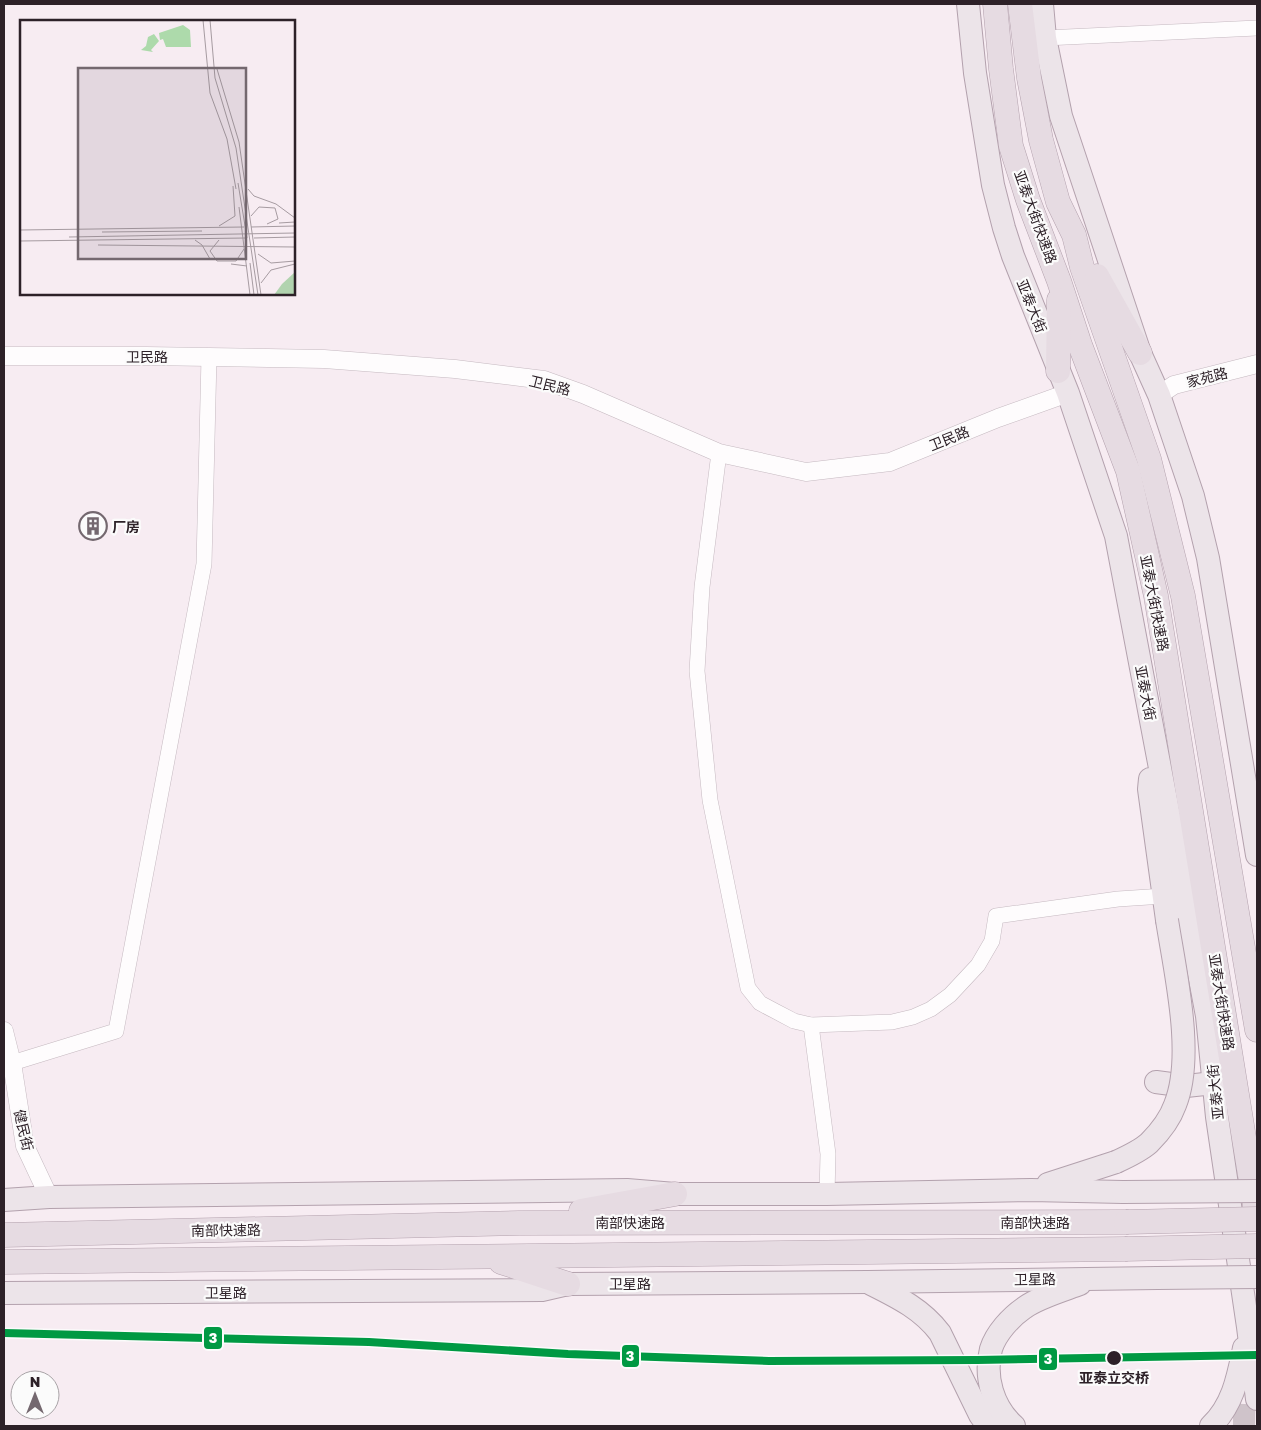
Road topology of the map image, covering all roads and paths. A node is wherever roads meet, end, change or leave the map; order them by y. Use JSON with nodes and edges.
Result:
{"nodes":[{"id":1,"x":968,"y":4,"type":"edge"},
{"id":2,"x":995,"y":4,"type":"edge"},
{"id":3,"x":1020,"y":4,"type":"edge"},
{"id":4,"x":1042,"y":4,"type":"edge"},
{"id":5,"x":1257,"y":28,"type":"edge"},
{"id":6,"x":1045,"y":38,"type":"junction"},
{"id":7,"x":1074,"y":235,"type":"junction"},
{"id":8,"x":1059,"y":281,"type":"junction"},
{"id":9,"x":1140,"y":354,"type":"junction"},
{"id":10,"x":4,"y":356,"type":"edge"},
{"id":11,"x":209,"y":357,"type":"junction"},
{"id":12,"x":1257,"y":364,"type":"edge"},
{"id":13,"x":1058,"y":371,"type":"junction"},
{"id":14,"x":1068,"y":393,"type":"junction"},
{"id":15,"x":1159,"y":395,"type":"junction"},
{"id":16,"x":719,"y":453,"type":"junction"},
{"id":17,"x":1152,"y":723,"type":"junction"},
{"id":18,"x":1257,"y":855,"type":"edge"},
{"id":19,"x":1164,"y":896,"type":"junction"},
{"id":20,"x":811,"y":1024,"type":"junction"},
{"id":21,"x":1257,"y":1030,"type":"edge"},
{"id":22,"x":4,"y":1031,"type":"edge"},
{"id":23,"x":12,"y":1064,"type":"junction"},
{"id":24,"x":1156,"y":1082,"type":"dead end"},
{"id":25,"x":1214,"y":1083,"type":"junction"},
{"id":26,"x":1031,"y":1190,"type":"junction"},
{"id":27,"x":1257,"y":1191,"type":"edge"},
{"id":28,"x":675,"y":1194,"type":"junction"},
{"id":29,"x":827,"y":1194,"type":"junction"},
{"id":30,"x":49,"y":1197,"type":"junction"},
{"id":31,"x":4,"y":1200,"type":"edge"},
{"id":32,"x":1257,"y":1219,"type":"edge"},
{"id":33,"x":519,"y":1223,"type":"junction"},
{"id":34,"x":4,"y":1235,"type":"edge"},
{"id":35,"x":1257,"y":1246,"type":"edge"},
{"id":36,"x":483,"y":1256,"type":"junction"},
{"id":37,"x":4,"y":1262,"type":"edge"},
{"id":38,"x":1257,"y":1277,"type":"edge"},
{"id":39,"x":1093,"y":1278,"type":"junction"},
{"id":40,"x":868,"y":1282,"type":"junction"},
{"id":41,"x":568,"y":1284,"type":"junction"},
{"id":42,"x":4,"y":1293,"type":"edge"},
{"id":43,"x":1248,"y":1327,"type":"junction"},
{"id":44,"x":1257,"y":1399,"type":"edge"},
{"id":45,"x":988,"y":1426,"type":"edge"},
{"id":46,"x":1014,"y":1426,"type":"edge"},
{"id":47,"x":1210,"y":1426,"type":"edge"}],
"edges":[{"from":1,"to":13,"type":"main road","name":"亚泰大街"},
{"from":2,"to":8,"type":"highway","name":"亚泰大街快速路"},
{"from":3,"to":7,"type":"highway","name":"亚泰大街快速路"},
{"from":4,"to":6,"type":"main road"},
{"from":5,"to":6,"type":"street"},
{"from":6,"to":9,"type":"main road"},
{"from":7,"to":9,"type":"highway"},
{"from":7,"to":21,"type":"highway","name":"亚泰大街快速路"},
{"from":8,"to":13,"type":"highway"},
{"from":8,"to":32,"type":"highway","name":"亚泰大街快速路"},
{"from":9,"to":15,"type":"main road"},
{"from":10,"to":11,"type":"street","name":"卫民路"},
{"from":11,"to":16,"type":"street","name":"卫民路"},
{"from":11,"to":23,"type":"street"},
{"from":12,"to":15,"type":"street","name":"家苑路"},
{"from":13,"to":14,"type":"main road","name":"亚泰大街"},
{"from":14,"to":16,"type":"street","name":"卫民路"},
{"from":14,"to":17,"type":"main road","name":"亚泰大街"},
{"from":15,"to":18,"type":"main road"},
{"from":16,"to":20,"type":"street"},
{"from":17,"to":19,"type":"main road"},
{"from":17,"to":25,"type":"main road","name":"亚泰大街"},
{"from":19,"to":20,"type":"street"},
{"from":19,"to":26,"type":"main road","bridge":true},
{"from":20,"to":29,"type":"street"},
{"from":22,"to":23,"type":"street","name":"健民街"},
{"from":23,"to":30,"type":"street","name":"健民街"},
{"from":24,"to":25,"type":"main road"},
{"from":25,"to":43,"type":"main road","name":"亚泰大街"},
{"from":26,"to":27,"type":"main road","bridge":true},
{"from":26,"to":29,"type":"main road"},
{"from":28,"to":29,"type":"main road"},
{"from":28,"to":30,"type":"main road"},
{"from":28,"to":33,"type":"highway"},
{"from":30,"to":31,"type":"main road"},
{"from":32,"to":33,"type":"highway","name":"南部快速路","bridge":true},
{"from":33,"to":34,"type":"highway","name":"南部快速路"},
{"from":35,"to":36,"type":"highway","name":"南部快速路","bridge":true},
{"from":36,"to":37,"type":"highway","name":"南部快速路"},
{"from":36,"to":41,"type":"highway"},
{"from":38,"to":39,"type":"main road","name":"卫星路","bridge":true},
{"from":39,"to":40,"type":"main road","name":"卫星路"},
{"from":39,"to":46,"type":"main road"},
{"from":40,"to":41,"type":"main road","name":"卫星路"},
{"from":40,"to":45,"type":"main road"},
{"from":41,"to":42,"type":"main road","name":"卫星路"},
{"from":43,"to":44,"type":"main road","name":"亚泰大街"},
{"from":43,"to":47,"type":"main road"}]}
